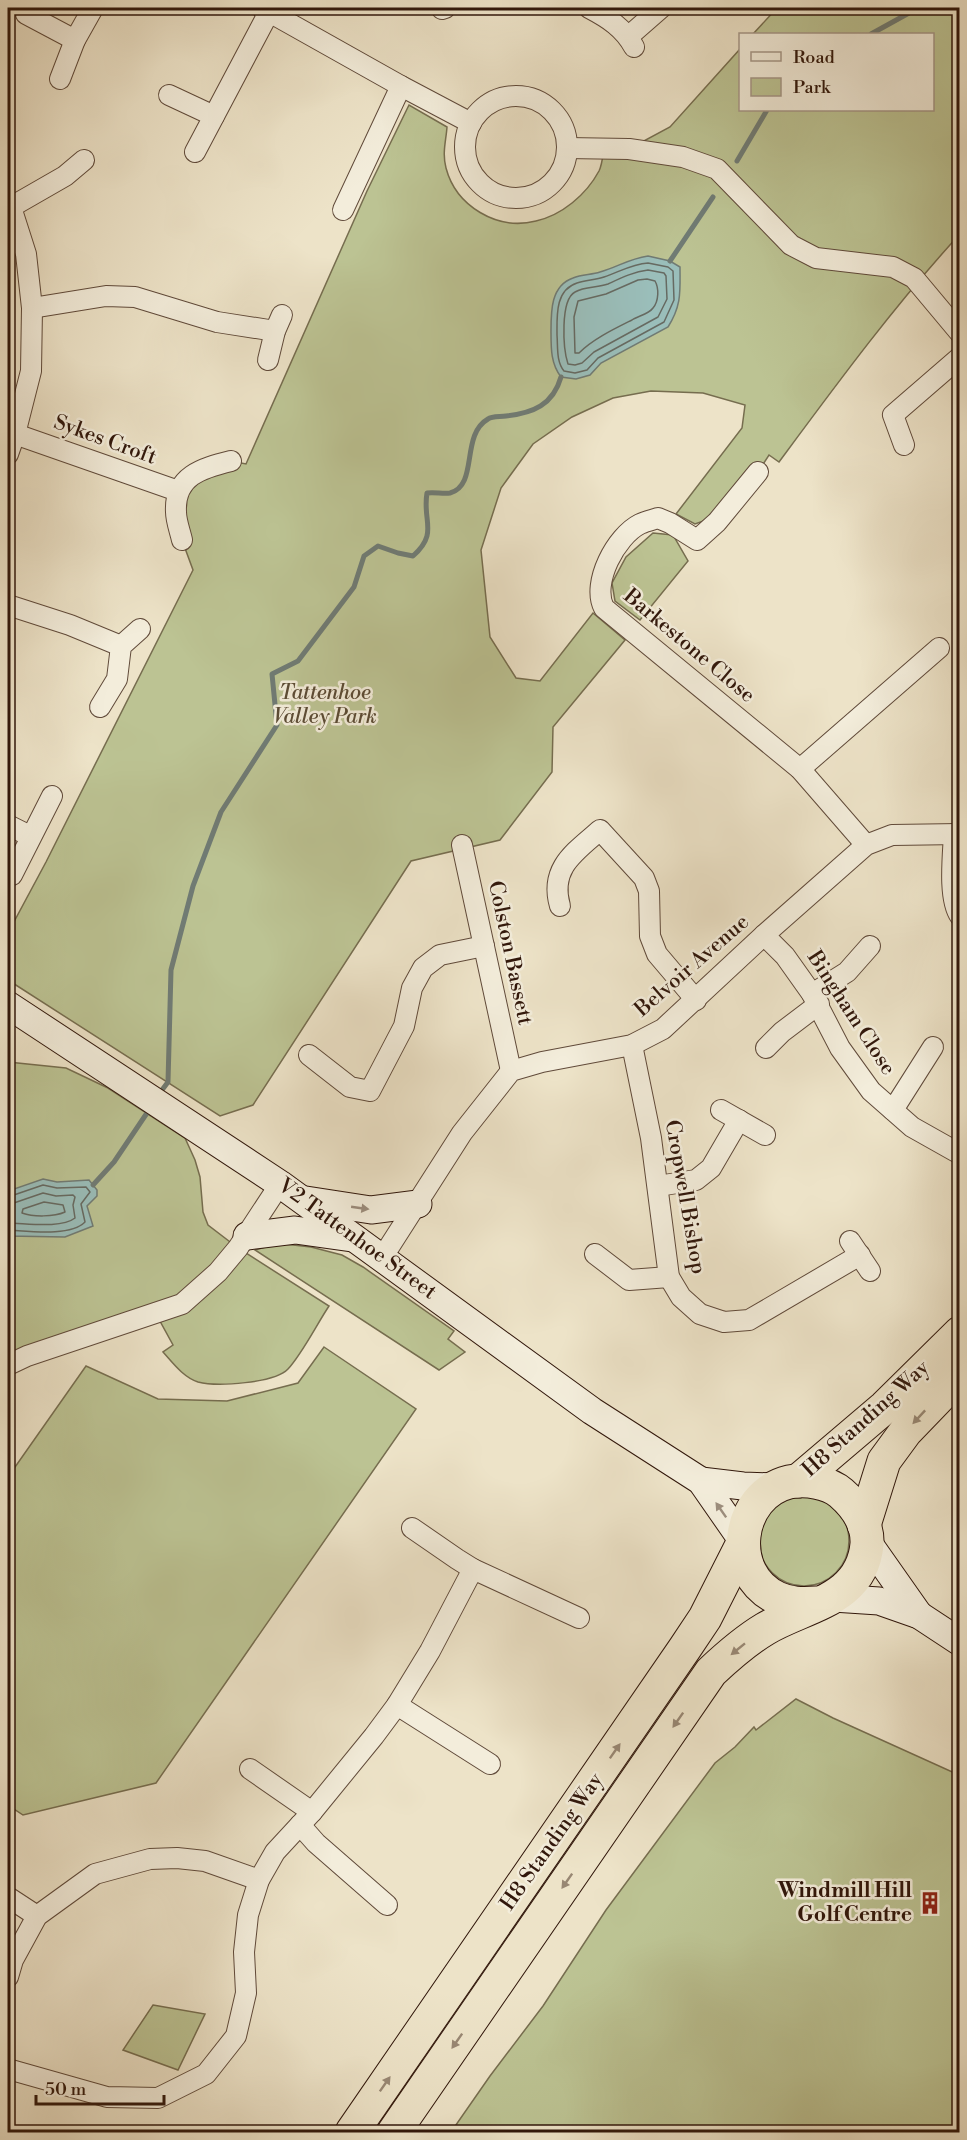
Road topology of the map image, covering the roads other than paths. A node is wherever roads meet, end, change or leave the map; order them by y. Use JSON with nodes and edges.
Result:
{"nodes":[{"id":1,"x":93,"y":8,"type":"edge"},
{"id":2,"x":589,"y":8,"type":"edge"},
{"id":3,"x":661,"y":8,"type":"edge"},
{"id":4,"x":265,"y":10,"type":"edge"},
{"id":5,"x":26,"y":14,"type":"dead end"},
{"id":6,"x":75,"y":40,"type":"junction"},
{"id":7,"x":60,"y":79,"type":"dead end"},
{"id":8,"x":401,"y":86,"type":"junction"},
{"id":9,"x":169,"y":95,"type":"dead end"},
{"id":10,"x":214,"y":116,"type":"junction"},
{"id":11,"x":471,"y":123,"type":"junction"},
{"id":12,"x":567,"y":148,"type":"junction"},
{"id":13,"x":195,"y":152,"type":"dead end"},
{"id":14,"x":84,"y":160,"type":"dead end"},
{"id":15,"x":9,"y":205,"type":"edge"},
{"id":16,"x":343,"y":210,"type":"dead end"},
{"id":17,"x":32,"y":308,"type":"junction"},
{"id":18,"x":960,"y":333,"type":"edge"},
{"id":19,"x":960,"y":357,"type":"edge"},
{"id":20,"x":268,"y":360,"type":"dead end"},
{"id":21,"x":15,"y":434,"type":"junction"},
{"id":22,"x":904,"y":445,"type":"dead end"},
{"id":23,"x":8,"y":454,"type":"edge"},
{"id":24,"x":231,"y":461,"type":"dead end"},
{"id":25,"x":758,"y":472,"type":"dead end"},
{"id":26,"x":178,"y":491,"type":"junction"},
{"id":27,"x":182,"y":540,"type":"dead end"},
{"id":28,"x":8,"y":605,"type":"edge"},
{"id":29,"x":140,"y":629,"type":"dead end"},
{"id":30,"x":121,"y":646,"type":"junction"},
{"id":31,"x":939,"y":648,"type":"dead end"},
{"id":32,"x":100,"y":707,"type":"dead end"},
{"id":33,"x":800,"y":769,"type":"junction"},
{"id":34,"x":52,"y":796,"type":"dead end"},
{"id":35,"x":8,"y":825,"type":"edge"},
{"id":36,"x":957,"y":834,"type":"edge"},
{"id":37,"x":30,"y":836,"type":"junction"},
{"id":38,"x":462,"y":845,"type":"dead end"},
{"id":39,"x":866,"y":845,"type":"junction"},
{"id":40,"x":12,"y":875,"type":"dead end"},
{"id":41,"x":560,"y":906,"type":"dead end"},
{"id":42,"x":960,"y":916,"type":"edge"},
{"id":43,"x":764,"y":935,"type":"junction"},
{"id":44,"x":484,"y":946,"type":"junction"},
{"id":45,"x":870,"y":946,"type":"dead end"},
{"id":46,"x":815,"y":999,"type":"junction"},
{"id":47,"x":696,"y":1000,"type":"junction"},
{"id":48,"x":8,"y":1005,"type":"edge"},
{"id":49,"x":632,"y":1045,"type":"junction"},
{"id":50,"x":933,"y":1047,"type":"dead end"},
{"id":51,"x":766,"y":1048,"type":"dead end"},
{"id":52,"x":309,"y":1055,"type":"dead end"},
{"id":53,"x":511,"y":1071,"type":"junction"},
{"id":54,"x":721,"y":1110,"type":"dead end"},
{"id":55,"x":893,"y":1110,"type":"junction"},
{"id":56,"x":739,"y":1120,"type":"junction"},
{"id":57,"x":765,"y":1135,"type":"dead end"},
{"id":58,"x":960,"y":1154,"type":"edge"},
{"id":59,"x":280,"y":1184,"type":"junction"},
{"id":60,"x":658,"y":1186,"type":"junction"},
{"id":61,"x":302,"y":1200,"type":"junction"},
{"id":62,"x":418,"y":1204,"type":"junction"},
{"id":63,"x":248,"y":1236,"type":"junction"},
{"id":64,"x":353,"y":1238,"type":"junction"},
{"id":65,"x":595,"y":1254,"type":"dead end"},
{"id":66,"x":860,"y":1256,"type":"dead end"},
{"id":67,"x":382,"y":1257,"type":"junction"},
{"id":68,"x":669,"y":1277,"type":"junction"},
{"id":69,"x":960,"y":1333,"type":"edge"},
{"id":70,"x":8,"y":1365,"type":"edge"},
{"id":71,"x":960,"y":1375,"type":"edge"},
{"id":72,"x":701,"y":1481,"type":"junction"},
{"id":73,"x":787,"y":1484,"type":"junction"},
{"id":74,"x":412,"y":1528,"type":"dead end"},
{"id":75,"x":866,"y":1533,"type":"junction"},
{"id":76,"x":742,"y":1543,"type":"junction"},
{"id":77,"x":473,"y":1569,"type":"junction"},
{"id":78,"x":825,"y":1600,"type":"junction"},
{"id":79,"x":919,"y":1615,"type":"junction"},
{"id":80,"x":579,"y":1618,"type":"dead end"},
{"id":81,"x":951,"y":1636,"type":"edge"},
{"id":82,"x":397,"y":1705,"type":"junction"},
{"id":83,"x":490,"y":1764,"type":"dead end"},
{"id":84,"x":250,"y":1769,"type":"dead end"},
{"id":85,"x":306,"y":1819,"type":"junction"},
{"id":86,"x":259,"y":1880,"type":"junction"},
{"id":87,"x":8,"y":1897,"type":"edge"},
{"id":88,"x":387,"y":1905,"type":"dead end"},
{"id":89,"x":37,"y":1916,"type":"junction"},
{"id":90,"x":8,"y":1977,"type":"edge"},
{"id":91,"x":8,"y":2069,"type":"edge"},
{"id":92,"x":352,"y":2133,"type":"edge"},
{"id":93,"x":394,"y":2133,"type":"edge"}],
"edges":[{"from":1,"to":6,"type":"street"},
{"from":2,"to":3,"type":"street"},
{"from":4,"to":8,"type":"street"},
{"from":4,"to":10,"type":"street"},
{"from":5,"to":6,"type":"street"},
{"from":6,"to":7,"type":"street"},
{"from":8,"to":11,"type":"street"},
{"from":8,"to":16,"type":"street"},
{"from":9,"to":10,"type":"street"},
{"from":10,"to":13,"type":"street"},
{"from":11,"to":12,"type":"street"},
{"from":11,"to":12,"type":"street"},
{"from":12,"to":18,"type":"street"},
{"from":14,"to":15,"type":"street"},
{"from":15,"to":17,"type":"street"},
{"from":17,"to":20,"type":"street"},
{"from":17,"to":21,"type":"street"},
{"from":19,"to":22,"type":"street"},
{"from":21,"to":23,"type":"street"},
{"from":21,"to":26,"type":"street","name":"Sykes Croft"},
{"from":24,"to":26,"type":"street"},
{"from":25,"to":33,"type":"street","name":"Barkestone Close"},
{"from":26,"to":27,"type":"street"},
{"from":28,"to":30,"type":"street"},
{"from":29,"to":30,"type":"street"},
{"from":30,"to":32,"type":"street"},
{"from":31,"to":33,"type":"street"},
{"from":33,"to":39,"type":"street","name":"Barkestone Close"},
{"from":34,"to":37,"type":"street"},
{"from":35,"to":37,"type":"street"},
{"from":36,"to":39,"type":"street","name":"Belvoir Avenue"},
{"from":36,"to":42,"type":"street"},
{"from":37,"to":40,"type":"street"},
{"from":38,"to":44,"type":"street","name":"Colston Bassett"},
{"from":39,"to":43,"type":"street","name":"Belvoir Avenue"},
{"from":41,"to":47,"type":"street"},
{"from":43,"to":46,"type":"street","name":"Bingham Close"},
{"from":43,"to":47,"type":"street","name":"Belvoir Avenue"},
{"from":44,"to":52,"type":"street"},
{"from":44,"to":53,"type":"street","name":"Colston Bassett"},
{"from":45,"to":46,"type":"street"},
{"from":46,"to":51,"type":"street"},
{"from":46,"to":55,"type":"street","name":"Bingham Close"},
{"from":47,"to":49,"type":"street","name":"Belvoir Avenue"},
{"from":48,"to":59,"type":"street","name":"V2 Tattenhoe Street"},
{"from":49,"to":53,"type":"street","name":"Belvoir Avenue"},
{"from":49,"to":60,"type":"street","name":"Cropwell Bishop"},
{"from":50,"to":55,"type":"street"},
{"from":53,"to":62,"type":"street"},
{"from":54,"to":56,"type":"street"},
{"from":55,"to":58,"type":"street","name":"Bingham Close"},
{"from":56,"to":57,"type":"street"},
{"from":56,"to":60,"type":"street"},
{"from":59,"to":61,"type":"street","name":"V2 Tattenhoe Street"},
{"from":59,"to":63,"type":"street"},
{"from":60,"to":68,"type":"street","name":"Cropwell Bishop"},
{"from":61,"to":62,"type":"street","one_way":true},
{"from":61,"to":64,"type":"street","name":"V2 Tattenhoe Street"},
{"from":62,"to":67,"type":"street"},
{"from":63,"to":64,"type":"street"},
{"from":63,"to":70,"type":"street"},
{"from":64,"to":67,"type":"street","name":"V2 Tattenhoe Street"},
{"from":65,"to":68,"type":"street"},
{"from":66,"to":68,"type":"street","name":"Cropwell Bishop"},
{"from":67,"to":72,"type":"street","name":"V2 Tattenhoe Street"},
{"from":69,"to":73,"type":"highway","name":"H8 Standing Way"},
{"from":71,"to":75,"type":"highway","name":"H8 Standing Way","one_way":true},
{"from":72,"to":73,"type":"street","name":"V2 Tattenhoe Street"},
{"from":76,"to":72,"type":"street","name":"V2 Tattenhoe Street","one_way":true},
{"from":73,"to":75,"type":"highway"},
{"from":73,"to":76,"type":"highway"},
{"from":74,"to":77,"type":"street"},
{"from":75,"to":78,"type":"highway"},
{"from":75,"to":79,"type":"street"},
{"from":76,"to":78,"type":"highway"},
{"from":92,"to":76,"type":"highway","name":"H8 Standing Way","one_way":true},
{"from":77,"to":80,"type":"street"},
{"from":77,"to":82,"type":"street"},
{"from":78,"to":79,"type":"street"},
{"from":78,"to":93,"type":"highway","name":"H8 Standing Way","one_way":true},
{"from":79,"to":81,"type":"street"},
{"from":82,"to":83,"type":"street"},
{"from":82,"to":85,"type":"street"},
{"from":84,"to":85,"type":"street"},
{"from":85,"to":86,"type":"street"},
{"from":85,"to":88,"type":"street"},
{"from":86,"to":89,"type":"street"},
{"from":86,"to":91,"type":"street"},
{"from":87,"to":89,"type":"street"},
{"from":89,"to":90,"type":"street"}]}
